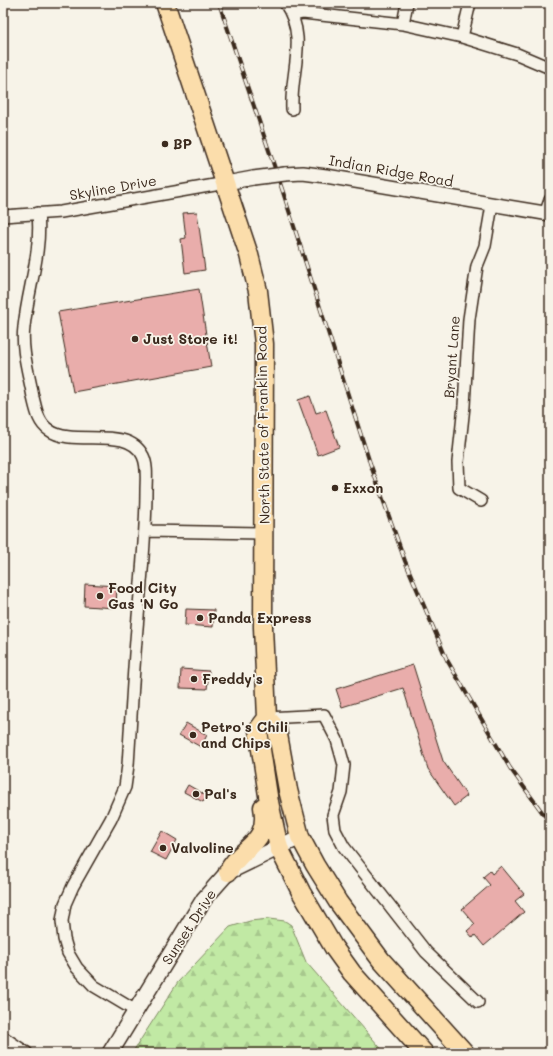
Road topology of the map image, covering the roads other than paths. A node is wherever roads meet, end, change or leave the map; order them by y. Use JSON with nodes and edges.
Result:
{"nodes":[{"id":1,"x":165,"y":3,"type":"edge"},
{"id":2,"x":286,"y":3,"type":"edge"},
{"id":3,"x":407,"y":3,"type":"edge"},
{"id":4,"x":470,"y":3,"type":"edge"},
{"id":5,"x":294,"y":15,"type":"junction"},
{"id":6,"x":403,"y":24,"type":"junction"},
{"id":7,"x":462,"y":37,"type":"junction"},
{"id":8,"x":550,"y":68,"type":"edge"},
{"id":9,"x":292,"y":109,"type":"dead end"},
{"id":10,"x":226,"y":183,"type":"junction"},
{"id":11,"x":550,"y":200,"type":"edge"},
{"id":12,"x":492,"y":205,"type":"junction"},
{"id":13,"x":38,"y":213,"type":"junction"},
{"id":14,"x":547,"y":214,"type":"edge"},
{"id":15,"x":3,"y":216,"type":"edge"},
{"id":16,"x":481,"y":501,"type":"dead end"},
{"id":17,"x":146,"y":531,"type":"junction"},
{"id":18,"x":264,"y":533,"type":"junction"},
{"id":19,"x":267,"y":718,"type":"junction"},
{"id":20,"x":262,"y":757,"type":"junction"},
{"id":21,"x":300,"y":837,"type":"junction"},
{"id":22,"x":279,"y":848,"type":"junction"},
{"id":23,"x":228,"y":872,"type":"junction"},
{"id":24,"x":478,"y":1002,"type":"dead end"},
{"id":25,"x":136,"y":1011,"type":"junction"},
{"id":26,"x":3,"y":1037,"type":"edge"},
{"id":27,"x":27,"y":1053,"type":"edge"},
{"id":28,"x":110,"y":1053,"type":"edge"},
{"id":29,"x":424,"y":1053,"type":"edge"},
{"id":30,"x":465,"y":1053,"type":"edge"}],
"edges":[{"from":1,"to":10,"type":"highway","name":"North State of Franklin Road"},
{"from":2,"to":5,"type":"street"},
{"from":3,"to":6,"type":"street"},
{"from":4,"to":7,"type":"street"},
{"from":5,"to":6,"type":"street"},
{"from":5,"to":9,"type":"street"},
{"from":6,"to":7,"type":"street"},
{"from":7,"to":8,"type":"street"},
{"from":10,"to":12,"type":"street","name":"Indian Ridge Road","bridge":true},
{"from":10,"to":13,"type":"street","name":"Skyline Drive"},
{"from":10,"to":18,"type":"highway","name":"North State of Franklin Road"},
{"from":11,"to":14,"type":"street"},
{"from":12,"to":14,"type":"street","name":"Indian Ridge Road"},
{"from":12,"to":16,"type":"street","name":"Bryant Lane"},
{"from":13,"to":15,"type":"street","name":"Skyline Drive"},
{"from":13,"to":17,"type":"street"},
{"from":17,"to":18,"type":"street"},
{"from":17,"to":25,"type":"street"},
{"from":18,"to":19,"type":"highway","name":"North State of Franklin Road"},
{"from":19,"to":20,"type":"highway","name":"North State of Franklin Road"},
{"from":19,"to":21,"type":"highway"},
{"from":19,"to":24,"type":"street"},
{"from":20,"to":22,"type":"highway","name":"North State of Franklin Road"},
{"from":20,"to":23,"type":"highway"},
{"from":21,"to":22,"type":"main road","name":"Sunset Drive"},
{"from":21,"to":30,"type":"highway"},
{"from":22,"to":23,"type":"main road","name":"Sunset Drive"},
{"from":22,"to":29,"type":"highway","name":"North State of Franklin Road"},
{"from":23,"to":25,"type":"main road","name":"Sunset Drive"},
{"from":25,"to":28,"type":"main road","name":"Sunset Drive"},
{"from":26,"to":27,"type":"street"}]}
